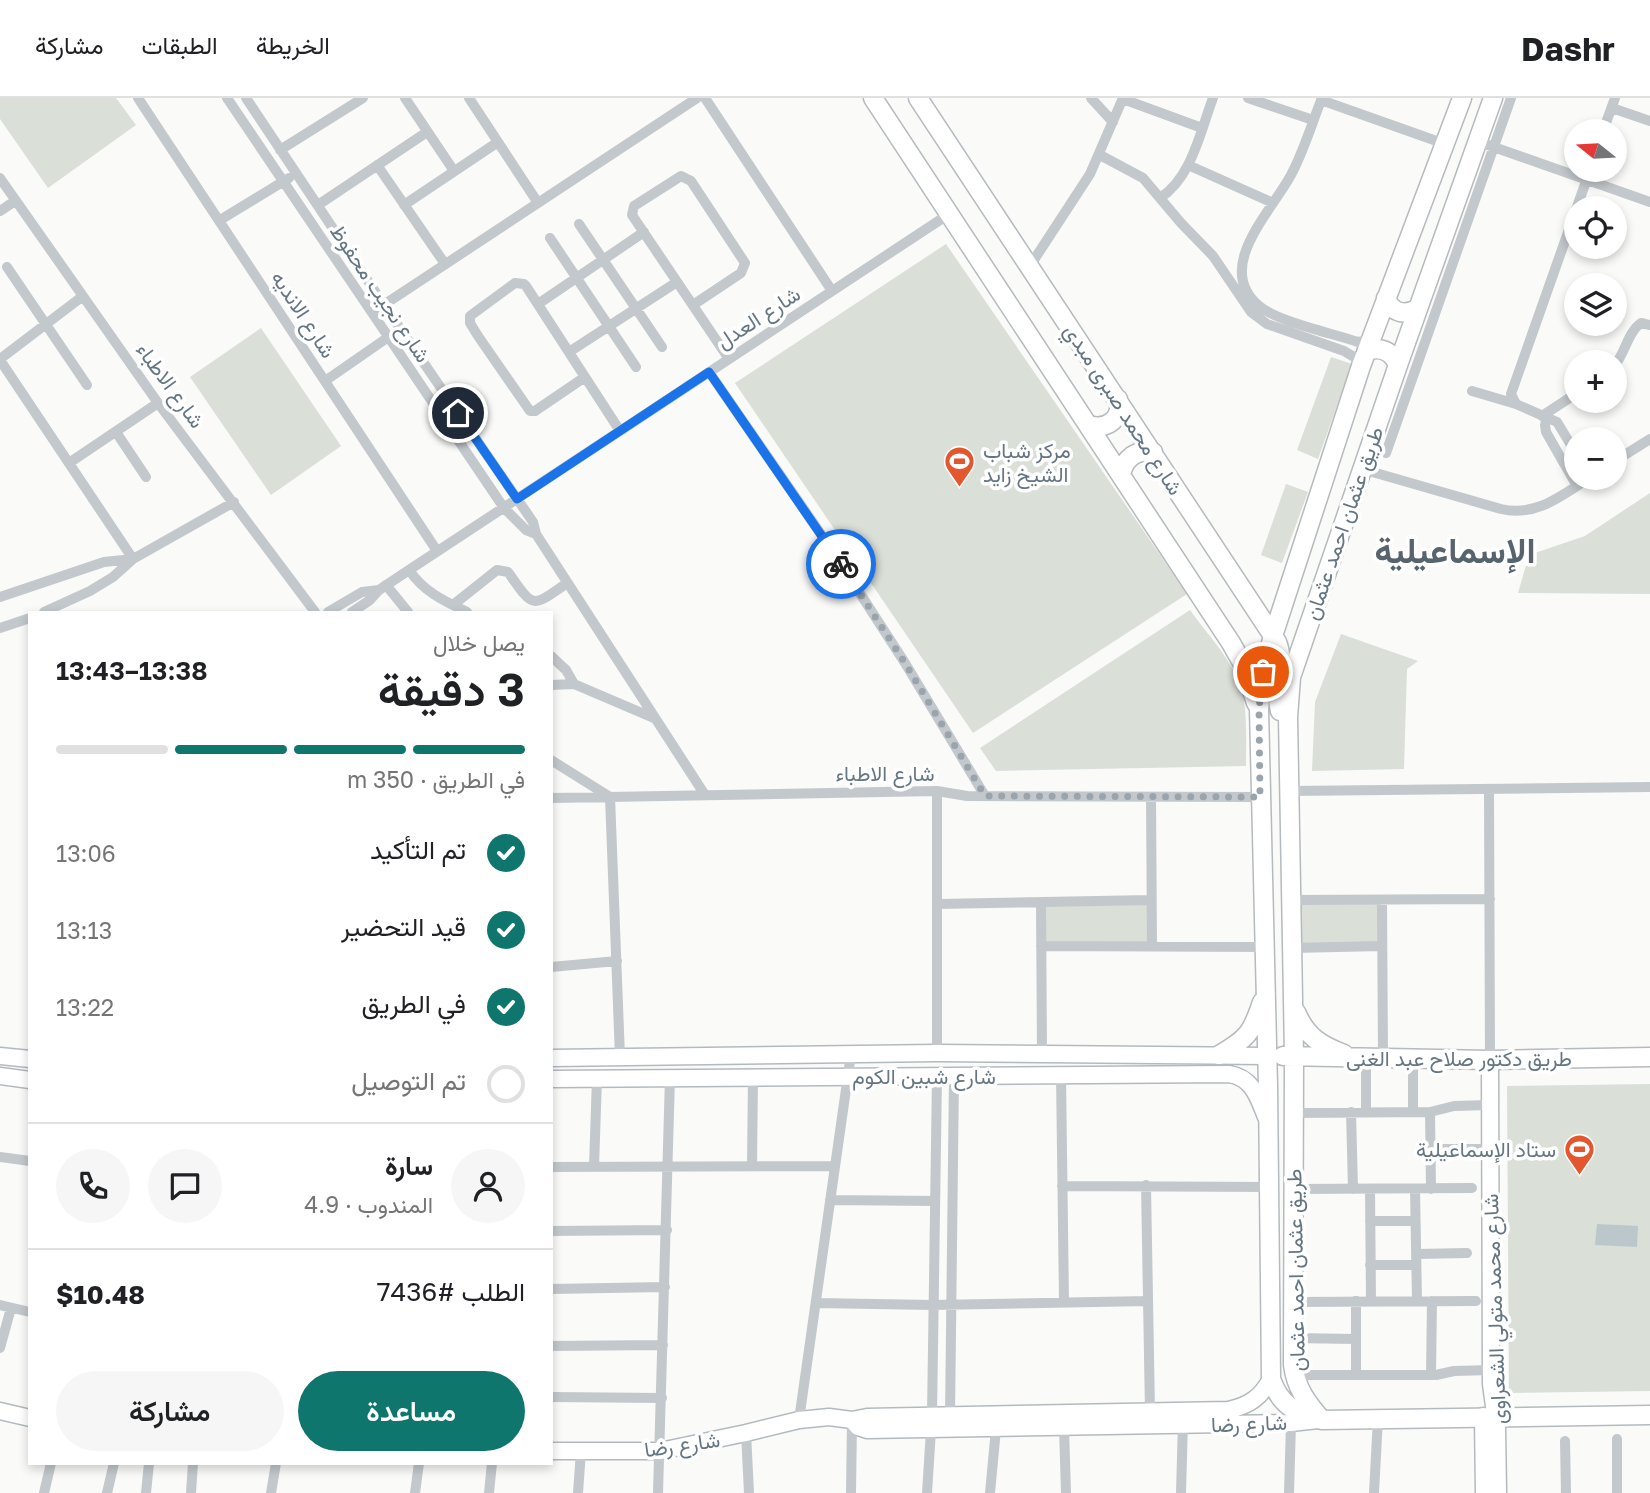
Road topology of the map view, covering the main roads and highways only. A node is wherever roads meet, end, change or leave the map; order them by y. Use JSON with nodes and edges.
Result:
{"nodes":[{"id":1,"x":873,"y":98,"type":"edge"},
{"id":2,"x":918,"y":98,"type":"edge"},
{"id":3,"x":1462,"y":98,"type":"edge"},
{"id":4,"x":1493,"y":98,"type":"edge"},
{"id":5,"x":1386,"y":298,"type":"junction"},
{"id":6,"x":1418,"y":309,"type":"junction"},
{"id":7,"x":1366,"y":352,"type":"junction"},
{"id":8,"x":1398,"y":365,"type":"junction"},
{"id":9,"x":1118,"y":399,"type":"junction"},
{"id":10,"x":1088,"y":425,"type":"junction"},
{"id":11,"x":1153,"y":452,"type":"junction"},
{"id":12,"x":1121,"y":474,"type":"junction"},
{"id":13,"x":1273,"y":636,"type":"junction"},
{"id":14,"x":1259,"y":709,"type":"junction"},
{"id":15,"x":1289,"y":734,"type":"junction"},
{"id":16,"x":1290,"y":853,"type":"junction"},
{"id":17,"x":1261,"y":854,"type":"junction"},
{"id":18,"x":1266,"y":988,"type":"junction"},
{"id":19,"x":1293,"y":1006,"type":"junction"},
{"id":20,"x":1219,"y":1055,"type":"road end"},
{"id":21,"x":1267,"y":1056,"type":"junction"},
{"id":22,"x":1650,"y":1056,"type":"edge"},
{"id":23,"x":1369,"y":1059,"type":"junction"},
{"id":24,"x":1294,"y":1063,"type":"junction"},
{"id":25,"x":1268,"y":1086,"type":"junction"},
{"id":26,"x":1296,"y":1379,"type":"junction"},
{"id":27,"x":1274,"y":1386,"type":"junction"},
{"id":28,"x":1650,"y":1415,"type":"edge"},
{"id":29,"x":1322,"y":1420,"type":"junction"}],
"edges":[{"from":1,"to":10,"type":"main road","name":"شارع محمد صبرى مبدي"},
{"from":2,"to":9,"type":"main road","name":"شارع محمد صبرى مبدي"},
{"from":3,"to":5,"type":"main road","name":"طريق عثمان احمد عثمان"},
{"from":4,"to":6,"type":"main road","name":"طريق عثمان احمد عثمان"},
{"from":5,"to":6,"type":"main road"},
{"from":5,"to":7,"type":"main road","name":"طريق عثمان احمد عثمان"},
{"from":6,"to":8,"type":"main road","name":"طريق عثمان احمد عثمان"},
{"from":7,"to":8,"type":"main road"},
{"from":7,"to":13,"type":"main road","name":"طريق عثمان احمد عثمان"},
{"from":8,"to":15,"type":"main road","name":"طريق عثمان احمد عثمان"},
{"from":9,"to":10,"type":"main road"},
{"from":9,"to":11,"type":"main road","name":"شارع محمد صبرى مبدي"},
{"from":10,"to":12,"type":"main road","name":"شارع محمد صبرى مبدي"},
{"from":11,"to":12,"type":"main road"},
{"from":11,"to":13,"type":"main road","name":"شارع محمد صبرى مبدي"},
{"from":12,"to":14,"type":"main road","name":"شارع محمد صبرى مبدي"},
{"from":13,"to":14,"type":"main road","name":"طريق عثمان احمد عثمان"},
{"from":13,"to":15,"type":"main road","name":"شارع محمد صبرى مبدي"},
{"from":14,"to":17,"type":"main road","name":"طريق عثمان احمد عثمان"},
{"from":15,"to":16,"type":"main road","name":"طريق عثمان احمد عثمان"},
{"from":16,"to":17,"type":"main road"},
{"from":16,"to":19,"type":"main road","name":"طريق عثمان احمد عثمان"},
{"from":17,"to":18,"type":"main road","name":"طريق عثمان احمد عثمان"},
{"from":18,"to":20,"type":"main road"},
{"from":18,"to":21,"type":"main road","name":"طريق عثمان احمد عثمان"},
{"from":19,"to":23,"type":"main road"},
{"from":19,"to":24,"type":"main road","name":"طريق عثمان احمد عثمان"},
{"from":21,"to":24,"type":"main road"},
{"from":21,"to":25,"type":"main road","name":"طريق عثمان احمد عثمان"},
{"from":22,"to":23,"type":"main road","name":"طريق دكتور صلاح عبد الغنى"},
{"from":23,"to":24,"type":"main road","name":"طريق دكتور صلاح عبد الغنى"},
{"from":24,"to":25,"type":"main road"},
{"from":24,"to":26,"type":"main road","name":"طريق عثمان احمد عثمان"},
{"from":25,"to":27,"type":"main road","name":"طريق عثمان احمد عثمان"},
{"from":26,"to":27,"type":"main road"},
{"from":26,"to":29,"type":"main road","name":"طريق عثمان احمد عثمان"},
{"from":27,"to":29,"type":"main road","name":"طريق عثمان احمد عثمان"},
{"from":28,"to":29,"type":"main road","name":"شارع رضا"}]}
